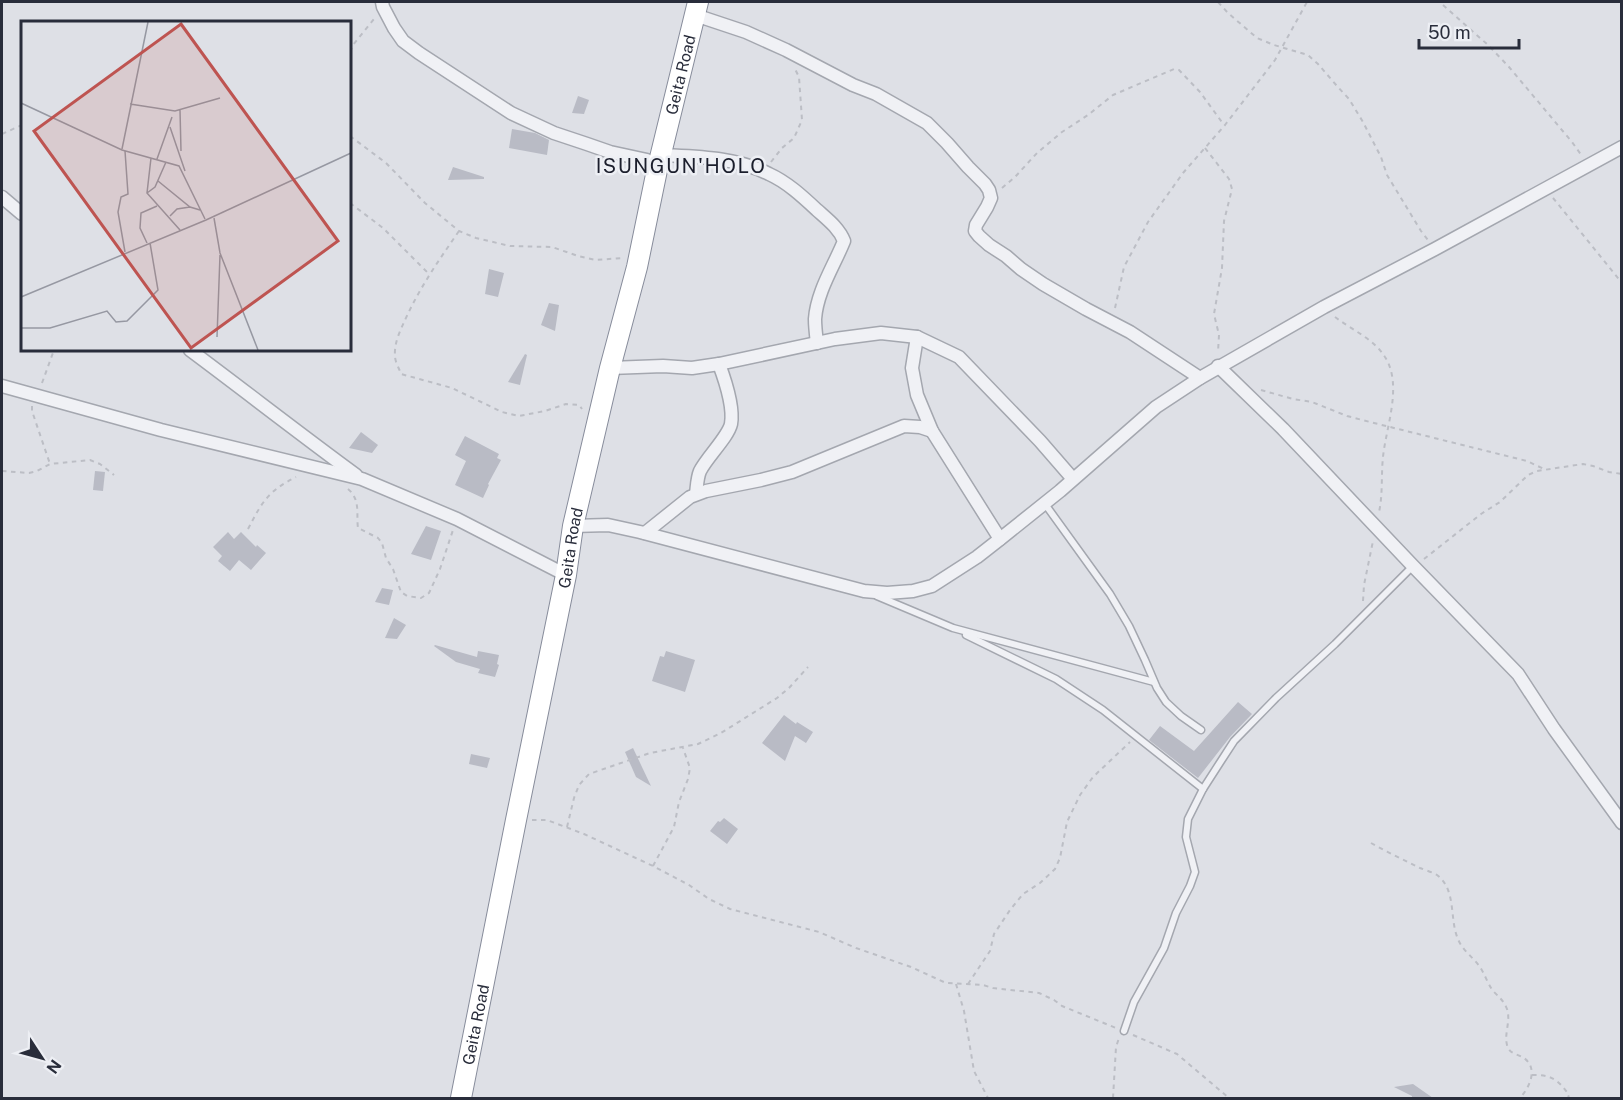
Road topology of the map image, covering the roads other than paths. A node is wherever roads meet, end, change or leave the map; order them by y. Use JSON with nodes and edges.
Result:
{"nodes":[{"id":1,"x":382,"y":4,"type":"edge"},
{"id":2,"x":696,"y":8,"type":"edge"},
{"id":3,"x":1622,"y":147,"type":"edge"},
{"id":4,"x":659,"y":163,"type":"junction"},
{"id":5,"x":2,"y":197,"type":"edge"},
{"id":6,"x":21,"y":213,"type":"edge"},
{"id":7,"x":917,"y":337,"type":"junction"},
{"id":8,"x":817,"y":343,"type":"junction"},
{"id":9,"x":191,"y":351,"type":"edge"},
{"id":10,"x":719,"y":364,"type":"junction"},
{"id":11,"x":1218,"y":366,"type":"junction"},
{"id":12,"x":610,"y":368,"type":"junction"},
{"id":13,"x":1200,"y":378,"type":"junction"},
{"id":14,"x":2,"y":386,"type":"edge"},
{"id":15,"x":932,"y":431,"type":"junction"},
{"id":16,"x":362,"y":479,"type":"junction"},
{"id":17,"x":1073,"y":479,"type":"junction"},
{"id":18,"x":696,"y":494,"type":"junction"},
{"id":19,"x":1044,"y":504,"type":"junction"},
{"id":20,"x":573,"y":526,"type":"junction"},
{"id":21,"x":645,"y":533,"type":"junction"},
{"id":22,"x":1000,"y":539,"type":"junction"},
{"id":23,"x":1413,"y":566,"type":"junction"},
{"id":24,"x":566,"y":576,"type":"junction"},
{"id":25,"x":864,"y":591,"type":"junction"},
{"id":26,"x":953,"y":628,"type":"junction"},
{"id":27,"x":1154,"y":682,"type":"junction"},
{"id":28,"x":1201,"y":730,"type":"dead end"},
{"id":29,"x":1203,"y":789,"type":"junction"},
{"id":30,"x":1622,"y":823,"type":"edge"},
{"id":31,"x":1124,"y":1031,"type":"road end"},
{"id":32,"x":461,"y":1098,"type":"edge"}],
"edges":[{"from":1,"to":4,"type":"street"},
{"from":2,"to":4,"type":"highway","name":"Geita Road"},
{"from":2,"to":13,"type":"street"},
{"from":3,"to":11,"type":"street"},
{"from":4,"to":8,"type":"street"},
{"from":4,"to":12,"type":"highway","name":"Geita Road"},
{"from":5,"to":6,"type":"street"},
{"from":7,"to":8,"type":"street"},
{"from":7,"to":15,"type":"street"},
{"from":7,"to":17,"type":"street"},
{"from":8,"to":10,"type":"street"},
{"from":9,"to":16,"type":"street"},
{"from":10,"to":12,"type":"street"},
{"from":10,"to":18,"type":"street"},
{"from":11,"to":13,"type":"street"},
{"from":11,"to":23,"type":"street"},
{"from":12,"to":20,"type":"highway","name":"Geita Road"},
{"from":13,"to":17,"type":"street"},
{"from":14,"to":16,"type":"street"},
{"from":15,"to":18,"type":"street"},
{"from":15,"to":22,"type":"street"},
{"from":16,"to":24,"type":"street"},
{"from":17,"to":19,"type":"street"},
{"from":18,"to":21,"type":"street"},
{"from":19,"to":22,"type":"street"},
{"from":19,"to":27,"type":"lane"},
{"from":20,"to":21,"type":"street"},
{"from":20,"to":24,"type":"highway","name":"Geita Road"},
{"from":21,"to":25,"type":"street"},
{"from":22,"to":25,"type":"street"},
{"from":23,"to":29,"type":"lane"},
{"from":23,"to":30,"type":"street"},
{"from":24,"to":32,"type":"highway","name":"Geita Road"},
{"from":25,"to":26,"type":"lane"},
{"from":26,"to":27,"type":"lane"},
{"from":26,"to":29,"type":"lane"},
{"from":27,"to":28,"type":"lane"},
{"from":29,"to":31,"type":"lane"}]}
